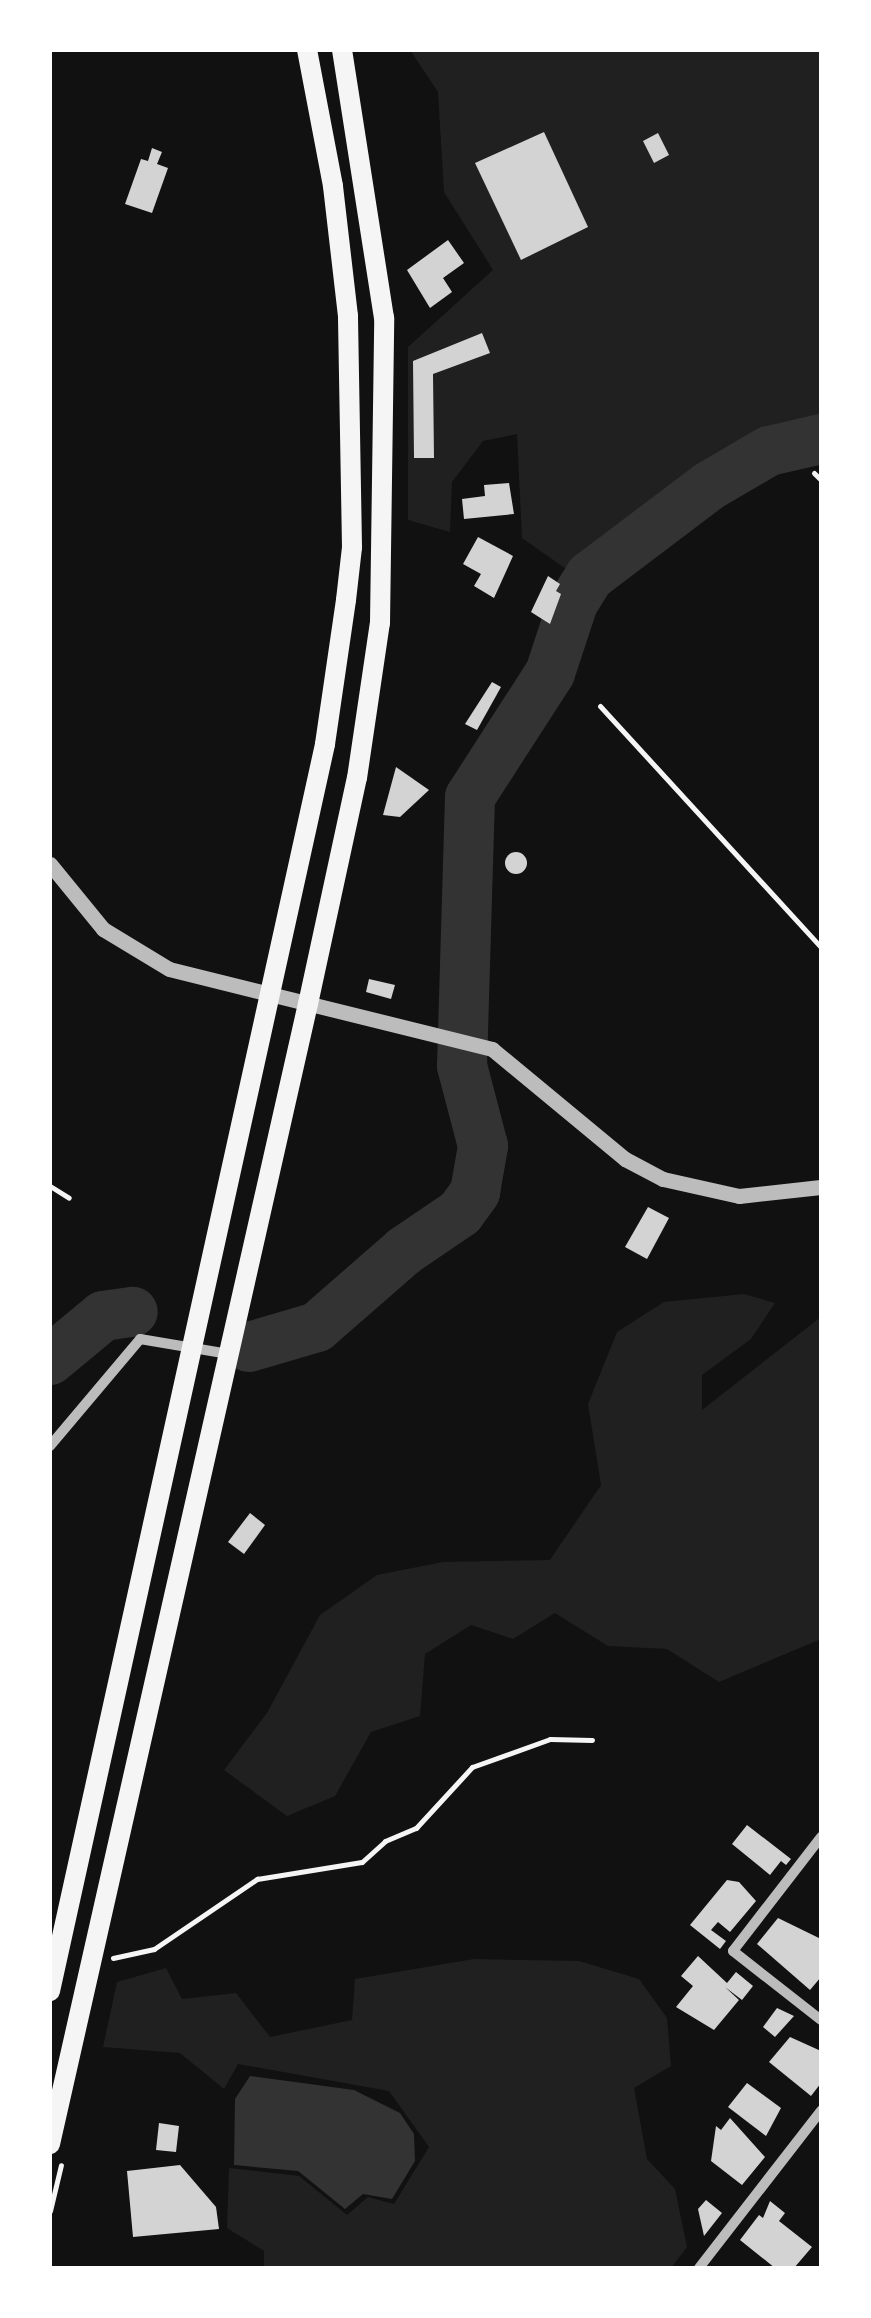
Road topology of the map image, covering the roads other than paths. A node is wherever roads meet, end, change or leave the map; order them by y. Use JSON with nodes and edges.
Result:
{"nodes":[{"id":1,"x":306,"y":50,"type":"edge"},
{"id":2,"x":342,"y":50,"type":"edge"},
{"id":3,"x":50,"y":864,"type":"edge"},
{"id":4,"x":272,"y":996,"type":"junction"},
{"id":5,"x":308,"y":1004,"type":"junction"},
{"id":6,"x":821,"y":1187,"type":"edge"},
{"id":7,"x":194,"y":1346,"type":"junction"},
{"id":8,"x":229,"y":1354,"type":"junction"},
{"id":9,"x":50,"y":1446,"type":"edge"},
{"id":10,"x":821,"y":1837,"type":"edge"},
{"id":11,"x":50,"y":1991,"type":"edge"},
{"id":12,"x":821,"y":2020,"type":"edge"},
{"id":13,"x":821,"y":2111,"type":"edge"},
{"id":14,"x":50,"y":2144,"type":"edge"},
{"id":15,"x":698,"y":2268,"type":"edge"}],
"edges":[{"from":1,"to":4,"type":"highway"},
{"from":2,"to":5,"type":"highway"},
{"from":3,"to":4,"type":"street"},
{"from":4,"to":5,"type":"street"},
{"from":4,"to":7,"type":"highway"},
{"from":5,"to":6,"type":"street"},
{"from":5,"to":8,"type":"highway"},
{"from":7,"to":8,"type":"street"},
{"from":7,"to":9,"type":"street"},
{"from":7,"to":11,"type":"highway"},
{"from":8,"to":14,"type":"highway"},
{"from":10,"to":12,"type":"street"},
{"from":13,"to":15,"type":"street"}]}
